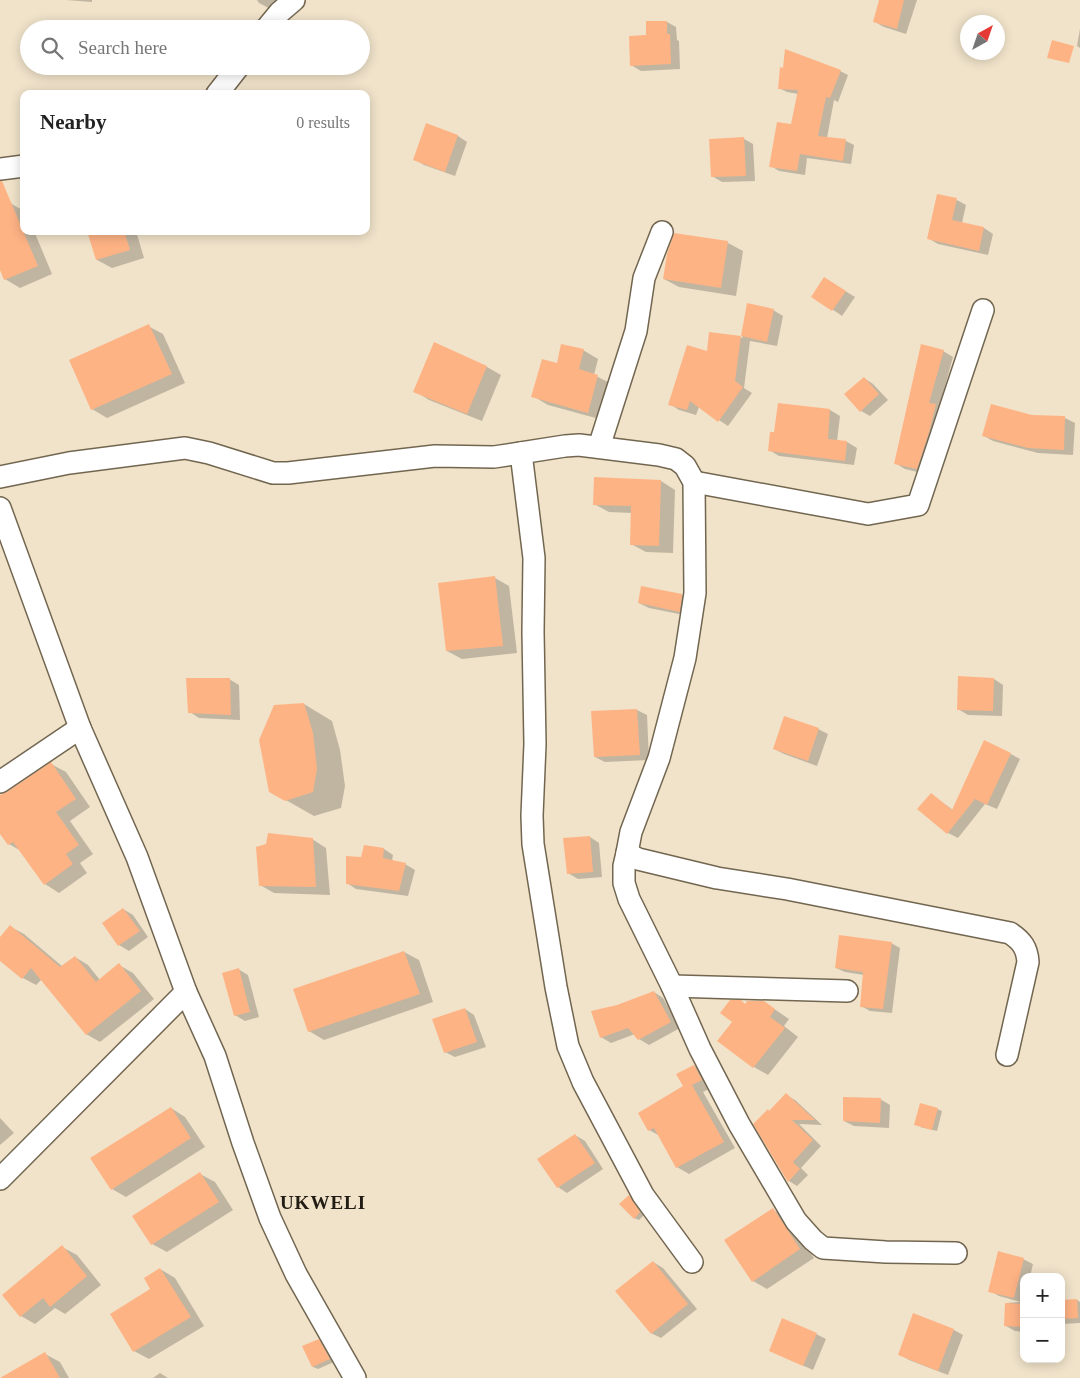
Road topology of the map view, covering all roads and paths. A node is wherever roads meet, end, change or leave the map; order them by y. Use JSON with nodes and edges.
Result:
{"nodes":[{"id":1,"x":294,"y":0,"type":"edge"},
{"id":2,"x":273,"y":20,"type":"edge"},
{"id":3,"x":232,"y":75,"type":"edge"},
{"id":4,"x":220,"y":90,"type":"edge"},
{"id":5,"x":20,"y":166,"type":"edge"},
{"id":6,"x":0,"y":169,"type":"edge"},
{"id":7,"x":662,"y":232,"type":"dead end"},
{"id":8,"x":983,"y":310,"type":"dead end"},
{"id":9,"x":599,"y":446,"type":"junction"},
{"id":10,"x":521,"y":453,"type":"junction"},
{"id":11,"x":0,"y":477,"type":"edge"},
{"id":12,"x":694,"y":482,"type":"junction"},
{"id":13,"x":0,"y":508,"type":"edge"},
{"id":14,"x":80,"y":728,"type":"junction"},
{"id":15,"x":0,"y":782,"type":"edge"},
{"id":16,"x":627,"y":853,"type":"junction"},
{"id":17,"x":672,"y":986,"type":"junction"},
{"id":18,"x":847,"y":991,"type":"dead end"},
{"id":19,"x":186,"y":992,"type":"junction"},
{"id":20,"x":1006,"y":1055,"type":"dead end"},
{"id":21,"x":0,"y":1179,"type":"edge"},
{"id":22,"x":956,"y":1253,"type":"dead end"},
{"id":23,"x":692,"y":1262,"type":"dead end"},
{"id":24,"x":355,"y":1378,"type":"edge"}],
"edges":[{"from":1,"to":2,"type":"street"},
{"from":3,"to":4,"type":"street"},
{"from":5,"to":6,"type":"street"},
{"from":7,"to":9,"type":"street"},
{"from":8,"to":12,"type":"street"},
{"from":9,"to":10,"type":"street"},
{"from":9,"to":12,"type":"street"},
{"from":10,"to":11,"type":"street"},
{"from":10,"to":23,"type":"street"},
{"from":12,"to":16,"type":"street"},
{"from":13,"to":14,"type":"street"},
{"from":14,"to":15,"type":"street"},
{"from":14,"to":19,"type":"street"},
{"from":16,"to":17,"type":"street"},
{"from":16,"to":20,"type":"street"},
{"from":17,"to":18,"type":"street"},
{"from":17,"to":22,"type":"street"},
{"from":19,"to":21,"type":"street"},
{"from":19,"to":24,"type":"street"}]}
